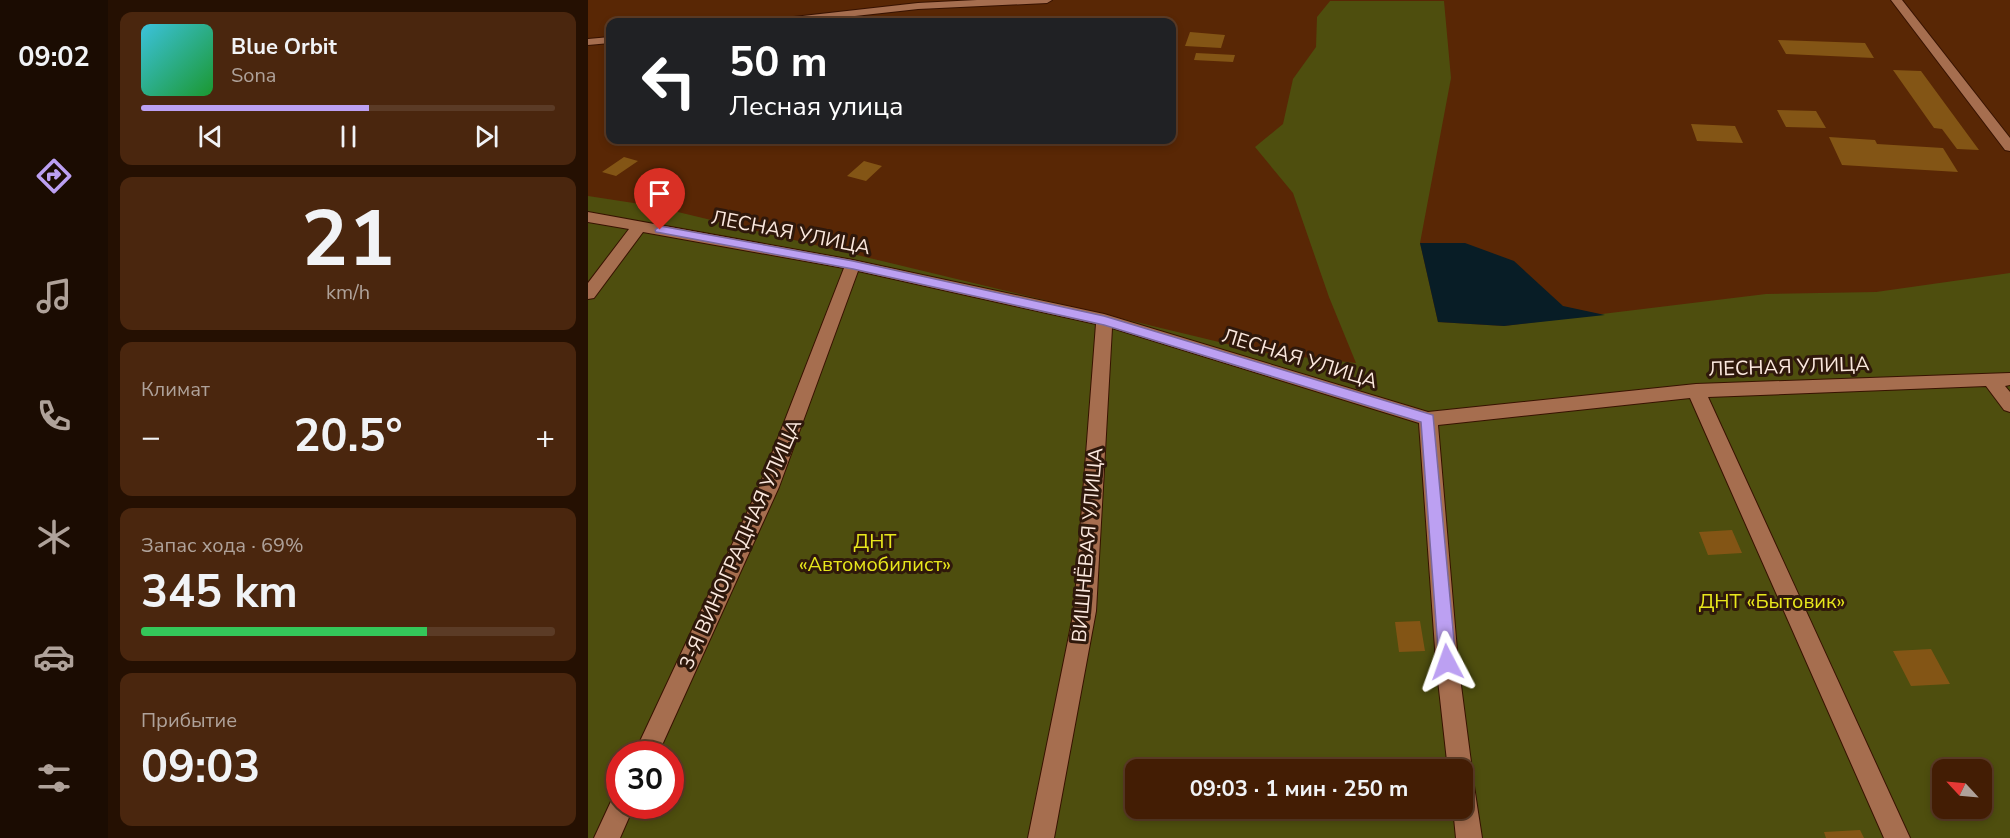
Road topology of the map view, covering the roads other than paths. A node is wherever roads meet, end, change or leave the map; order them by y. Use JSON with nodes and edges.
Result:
{"nodes":[{"id":1,"x":1047,"y":0,"type":"edge"},
{"id":2,"x":1896,"y":0,"type":"edge"},
{"id":3,"x":812,"y":18,"type":"edge"},
{"id":4,"x":606,"y":40,"type":"edge"},
{"id":5,"x":588,"y":42,"type":"edge"},
{"id":6,"x":2010,"y":147,"type":"edge"},
{"id":7,"x":588,"y":217,"type":"edge"},
{"id":8,"x":639,"y":226,"type":"junction"},
{"id":9,"x":853,"y":265,"type":"junction"},
{"id":10,"x":588,"y":294,"type":"edge"},
{"id":11,"x":1104,"y":320,"type":"junction"},
{"id":12,"x":1990,"y":379,"type":"junction"},
{"id":13,"x":2010,"y":379,"type":"edge"},
{"id":14,"x":1696,"y":391,"type":"junction"},
{"id":15,"x":2010,"y":405,"type":"edge"},
{"id":16,"x":1428,"y":418,"type":"junction"},
{"id":17,"x":652,"y":741,"type":"edge"},
{"id":18,"x":1460,"y":759,"type":"edge"},
{"id":19,"x":616,"y":819,"type":"edge"},
{"id":20,"x":1466,"y":819,"type":"edge"},
{"id":21,"x":607,"y":838,"type":"edge"},
{"id":22,"x":1041,"y":838,"type":"edge"},
{"id":23,"x":1469,"y":838,"type":"edge"},
{"id":24,"x":1897,"y":838,"type":"edge"}],
"edges":[{"from":1,"to":3,"type":"street"},
{"from":2,"to":6,"type":"street"},
{"from":4,"to":5,"type":"street"},
{"from":7,"to":8,"type":"street","name":"ЛЕСНАЯ УЛИЦА"},
{"from":8,"to":9,"type":"street","name":"ЛЕСНАЯ УЛИЦА"},
{"from":8,"to":10,"type":"street"},
{"from":9,"to":11,"type":"street","name":"ЛЕСНАЯ УЛИЦА"},
{"from":9,"to":17,"type":"street","name":"3-Я ВИНОГРАДНАЯ УЛИЦА"},
{"from":11,"to":16,"type":"street","name":"ЛЕСНАЯ УЛИЦА"},
{"from":11,"to":22,"type":"street","name":"ВИШНЁВАЯ УЛИЦА"},
{"from":12,"to":13,"type":"street","name":"ЛЕСНАЯ УЛИЦА"},
{"from":12,"to":14,"type":"street","name":"ЛЕСНАЯ УЛИЦА"},
{"from":12,"to":15,"type":"street"},
{"from":14,"to":16,"type":"street","name":"ЛЕСНАЯ УЛИЦА"},
{"from":14,"to":24,"type":"street"},
{"from":16,"to":18,"type":"street"},
{"from":19,"to":21,"type":"street"},
{"from":20,"to":23,"type":"street"}]}
